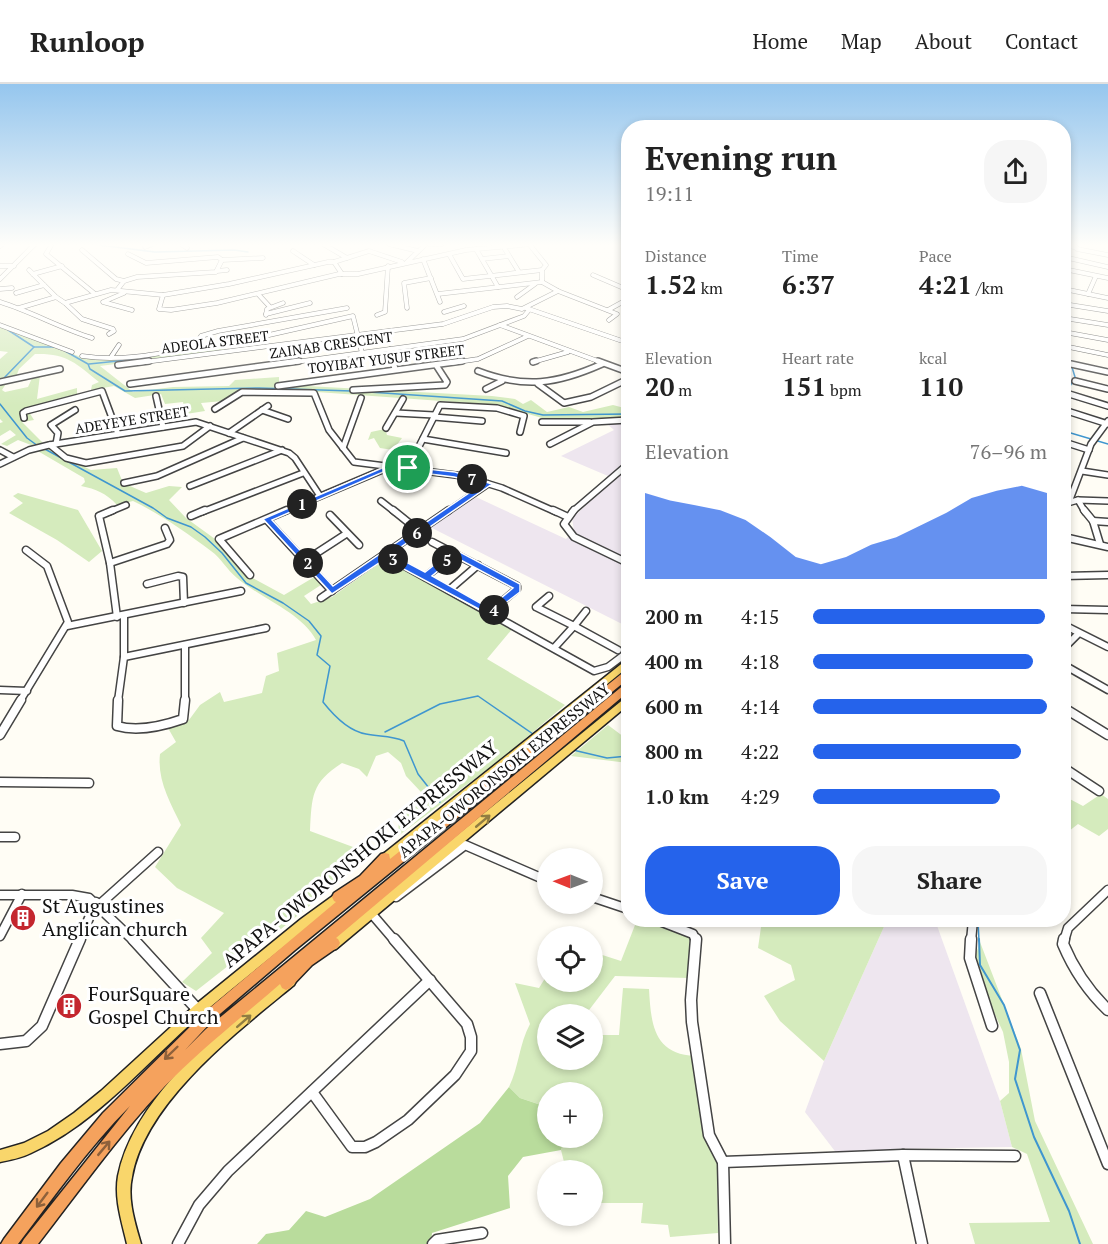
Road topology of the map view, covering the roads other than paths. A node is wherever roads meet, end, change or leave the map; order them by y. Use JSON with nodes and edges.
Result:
{"nodes":[{"id":1,"x":52,"y":298,"type":"edge"},
{"id":2,"x":58,"y":298,"type":"edge"},
{"id":3,"x":81,"y":298,"type":"edge"},
{"id":4,"x":112,"y":298,"type":"edge"},
{"id":5,"x":162,"y":298,"type":"edge"},
{"id":6,"x":235,"y":298,"type":"edge"},
{"id":7,"x":262,"y":298,"type":"edge"},
{"id":8,"x":386,"y":298,"type":"edge"},
{"id":9,"x":406,"y":298,"type":"edge"},
{"id":10,"x":439,"y":298,"type":"edge"},
{"id":11,"x":546,"y":298,"type":"edge"},
{"id":12,"x":577,"y":298,"type":"edge"},
{"id":13,"x":0,"y":302,"type":"edge"},
{"id":14,"x":65,"y":303,"type":"junction"},
{"id":15,"x":284,"y":303,"type":"dead end"},
{"id":16,"x":310,"y":303,"type":"dead end"},
{"id":17,"x":621,"y":303,"type":"edge"},
{"id":18,"x":9,"y":305,"type":"junction"},
{"id":19,"x":1071,"y":305,"type":"edge"},
{"id":20,"x":464,"y":306,"type":"dead end"},
{"id":21,"x":270,"y":307,"type":"junction"},
{"id":22,"x":19,"y":308,"type":"junction"},
{"id":23,"x":347,"y":308,"type":"dead end"},
{"id":24,"x":407,"y":308,"type":"dead end"},
{"id":25,"x":528,"y":309,"type":"junction"},
{"id":26,"x":132,"y":310,"type":"dead end"},
{"id":27,"x":608,"y":310,"type":"junction"},
{"id":28,"x":0,"y":311,"type":"edge"},
{"id":29,"x":1108,"y":311,"type":"edge"},
{"id":30,"x":444,"y":312,"type":"junction"},
{"id":31,"x":266,"y":314,"type":"junction"},
{"id":32,"x":377,"y":315,"type":"dead end"},
{"id":33,"x":1071,"y":319,"type":"edge"},
{"id":34,"x":609,"y":320,"type":"dead end"},
{"id":35,"x":450,"y":322,"type":"junction"},
{"id":36,"x":268,"y":323,"type":"junction"},
{"id":37,"x":0,"y":325,"type":"edge"},
{"id":38,"x":500,"y":325,"type":"junction"},
{"id":39,"x":1108,"y":325,"type":"edge"},
{"id":40,"x":1071,"y":333,"type":"edge"},
{"id":41,"x":109,"y":334,"type":"dead end"},
{"id":42,"x":360,"y":334,"type":"junction"},
{"id":43,"x":269,"y":335,"type":"dead end"},
{"id":44,"x":528,"y":336,"type":"junction"},
{"id":45,"x":92,"y":338,"type":"dead end"},
{"id":46,"x":621,"y":340,"type":"edge"},
{"id":47,"x":1108,"y":340,"type":"edge"},
{"id":48,"x":119,"y":345,"type":"dead end"},
{"id":49,"x":1071,"y":347,"type":"edge"},
{"id":50,"x":390,"y":349,"type":"junction"},
{"id":51,"x":72,"y":352,"type":"dead end"},
{"id":52,"x":569,"y":352,"type":"junction"},
{"id":53,"x":362,"y":353,"type":"junction"},
{"id":54,"x":1108,"y":355,"type":"edge"},
{"id":55,"x":82,"y":356,"type":"dead end"},
{"id":56,"x":111,"y":357,"type":"junction"},
{"id":57,"x":533,"y":362,"type":"dead end"},
{"id":58,"x":602,"y":364,"type":"junction"},
{"id":59,"x":1071,"y":364,"type":"dead end"},
{"id":60,"x":118,"y":365,"type":"dead end"},
{"id":61,"x":436,"y":365,"type":"junction"},
{"id":62,"x":60,"y":369,"type":"dead end"},
{"id":63,"x":395,"y":369,"type":"junction"},
{"id":64,"x":621,"y":370,"type":"edge"},
{"id":65,"x":478,"y":371,"type":"dead end"},
{"id":66,"x":1108,"y":372,"type":"edge"},
{"id":67,"x":502,"y":381,"type":"junction"},
{"id":68,"x":1075,"y":381,"type":"dead end"},
{"id":69,"x":2,"y":382,"type":"edge"},
{"id":70,"x":621,"y":382,"type":"edge"},
{"id":71,"x":130,"y":384,"type":"dead end"},
{"id":72,"x":538,"y":384,"type":"junction"},
{"id":73,"x":278,"y":386,"type":"dead end"},
{"id":74,"x":1108,"y":388,"type":"edge"},
{"id":75,"x":486,"y":389,"type":"dead end"},
{"id":76,"x":353,"y":390,"type":"dead end"},
{"id":77,"x":1071,"y":395,"type":"edge"},
{"id":78,"x":156,"y":396,"type":"dead end"},
{"id":79,"x":361,"y":398,"type":"dead end"},
{"id":80,"x":403,"y":399,"type":"dead end"},
{"id":81,"x":268,"y":406,"type":"dead end"},
{"id":82,"x":1108,"y":406,"type":"edge"},
{"id":83,"x":215,"y":409,"type":"dead end"},
{"id":84,"x":75,"y":410,"type":"dead end"},
{"id":85,"x":261,"y":410,"type":"junction"},
{"id":86,"x":1071,"y":412,"type":"edge"},
{"id":87,"x":396,"y":413,"type":"junction"},
{"id":88,"x":434,"y":416,"type":"junction"},
{"id":89,"x":24,"y":418,"type":"dead end"},
{"id":90,"x":288,"y":419,"type":"dead end"},
{"id":91,"x":621,"y":420,"type":"edge"},
{"id":92,"x":482,"y":421,"type":"dead end"},
{"id":93,"x":542,"y":422,"type":"dead end"},
{"id":94,"x":592,"y":422,"type":"junction"},
{"id":95,"x":1108,"y":423,"type":"edge"},
{"id":96,"x":210,"y":426,"type":"junction"},
{"id":97,"x":163,"y":427,"type":"junction"},
{"id":98,"x":386,"y":428,"type":"dead end"},
{"id":99,"x":520,"y":432,"type":"dead end"},
{"id":100,"x":229,"y":433,"type":"junction"},
{"id":101,"x":118,"y":434,"type":"junction"},
{"id":102,"x":243,"y":438,"type":"junction"},
{"id":103,"x":423,"y":439,"type":"junction"},
{"id":104,"x":1071,"y":443,"type":"edge"},
{"id":105,"x":52,"y":444,"type":"junction"},
{"id":106,"x":550,"y":444,"type":"dead end"},
{"id":107,"x":1091,"y":445,"type":"junction"},
{"id":108,"x":343,"y":448,"type":"junction"},
{"id":109,"x":0,"y":450,"type":"edge"},
{"id":110,"x":282,"y":450,"type":"junction"},
{"id":111,"x":506,"y":453,"type":"dead end"},
{"id":112,"x":13,"y":457,"type":"junction"},
{"id":113,"x":0,"y":464,"type":"edge"},
{"id":114,"x":389,"y":467,"type":"junction"},
{"id":115,"x":408,"y":468,"type":"junction"},
{"id":116,"x":621,"y":470,"type":"edge"},
{"id":117,"x":1082,"y":471,"type":"junction"},
{"id":118,"x":303,"y":473,"type":"junction"},
{"id":119,"x":1108,"y":475,"type":"edge"},
{"id":120,"x":124,"y":483,"type":"dead end"},
{"id":121,"x":488,"y":484,"type":"junction"},
{"id":122,"x":190,"y":486,"type":"dead end"},
{"id":123,"x":1071,"y":493,"type":"edge"},
{"id":124,"x":320,"y":496,"type":"junction"},
{"id":125,"x":1078,"y":500,"type":"junction"},
{"id":126,"x":381,"y":501,"type":"dead end"},
{"id":127,"x":1108,"y":501,"type":"edge"},
{"id":128,"x":1071,"y":502,"type":"edge"},
{"id":129,"x":126,"y":505,"type":"dead end"},
{"id":130,"x":191,"y":516,"type":"dead end"},
{"id":131,"x":330,"y":516,"type":"dead end"},
{"id":132,"x":568,"y":517,"type":"junction"},
{"id":133,"x":267,"y":519,"type":"junction"},
{"id":134,"x":1093,"y":521,"type":"junction"},
{"id":135,"x":1108,"y":522,"type":"edge"},
{"id":136,"x":165,"y":528,"type":"dead end"},
{"id":137,"x":419,"y":531,"type":"junction"},
{"id":138,"x":346,"y":534,"type":"junction"},
{"id":139,"x":1071,"y":538,"type":"edge"},
{"id":140,"x":432,"y":542,"type":"dead end"},
{"id":141,"x":1100,"y":544,"type":"junction"},
{"id":142,"x":359,"y":545,"type":"dead end"},
{"id":143,"x":1108,"y":548,"type":"edge"},
{"id":144,"x":26,"y":550,"type":"dead end"},
{"id":145,"x":455,"y":554,"type":"junction"},
{"id":146,"x":385,"y":555,"type":"junction"},
{"id":147,"x":306,"y":560,"type":"junction"},
{"id":148,"x":621,"y":560,"type":"edge"},
{"id":149,"x":110,"y":563,"type":"junction"},
{"id":150,"x":478,"y":566,"type":"junction"},
{"id":151,"x":250,"y":575,"type":"dead end"},
{"id":152,"x":1108,"y":575,"type":"edge"},
{"id":153,"x":1071,"y":576,"type":"edge"},
{"id":154,"x":425,"y":577,"type":"junction"},
{"id":155,"x":147,"y":584,"type":"dead end"},
{"id":156,"x":449,"y":590,"type":"junction"},
{"id":157,"x":241,"y":591,"type":"dead end"},
{"id":158,"x":332,"y":591,"type":"junction"},
{"id":159,"x":549,"y":597,"type":"dead end"},
{"id":160,"x":321,"y":598,"type":"dead end"},
{"id":161,"x":184,"y":603,"type":"junction"},
{"id":162,"x":1071,"y":609,"type":"edge"},
{"id":163,"x":1108,"y":610,"type":"edge"},
{"id":164,"x":586,"y":611,"type":"dead end"},
{"id":165,"x":490,"y":612,"type":"junction"},
{"id":166,"x":121,"y":617,"type":"junction"},
{"id":167,"x":67,"y":626,"type":"junction"},
{"id":168,"x":574,"y":626,"type":"junction"},
{"id":169,"x":266,"y":628,"type":"dead end"},
{"id":170,"x":1071,"y":630,"type":"edge"},
{"id":171,"x":1078,"y":634,"type":"junction"},
{"id":172,"x":1071,"y":641,"type":"edge"},
{"id":173,"x":185,"y":645,"type":"junction"},
{"id":174,"x":1108,"y":647,"type":"edge"},
{"id":175,"x":555,"y":648,"type":"junction"},
{"id":176,"x":618,"y":650,"type":"dead end"},
{"id":177,"x":124,"y":657,"type":"junction"},
{"id":178,"x":621,"y":657,"type":"edge"},
{"id":179,"x":1071,"y":669,"type":"edge"},
{"id":180,"x":0,"y":690,"type":"edge"},
{"id":181,"x":1108,"y":690,"type":"edge"},
{"id":182,"x":27,"y":691,"type":"junction"},
{"id":183,"x":616,"y":695,"type":"edge"},
{"id":184,"x":1071,"y":712,"type":"edge"},
{"id":185,"x":0,"y":735,"type":"edge"},
{"id":186,"x":1108,"y":735,"type":"edge"},
{"id":187,"x":1071,"y":773,"type":"edge"},
{"id":188,"x":0,"y":782,"type":"edge"},
{"id":189,"x":89,"y":783,"type":"dead end"},
{"id":190,"x":1099,"y":791,"type":"dead end"},
{"id":191,"x":0,"y":837,"type":"edge"},
{"id":192,"x":15,"y":837,"type":"dead end"},
{"id":193,"x":158,"y":852,"type":"dead end"},
{"id":194,"x":395,"y":871,"type":"junction"},
{"id":195,"x":537,"y":876,"type":"edge"},
{"id":196,"x":1108,"y":890,"type":"edge"},
{"id":197,"x":22,"y":894,"type":"junction"},
{"id":198,"x":0,"y":895,"type":"edge"},
{"id":199,"x":388,"y":899,"type":"junction"},
{"id":200,"x":340,"y":901,"type":"junction"},
{"id":201,"x":603,"y":901,"type":"edge"},
{"id":202,"x":97,"y":904,"type":"junction"},
{"id":203,"x":621,"y":907,"type":"edge"},
{"id":204,"x":371,"y":912,"type":"junction"},
{"id":205,"x":346,"y":922,"type":"junction"},
{"id":206,"x":1071,"y":925,"type":"edge"},
{"id":207,"x":675,"y":927,"type":"edge"},
{"id":208,"x":973,"y":927,"type":"edge"},
{"id":209,"x":1069,"y":927,"type":"edge"},
{"id":210,"x":0,"y":936,"type":"edge"},
{"id":211,"x":334,"y":943,"type":"junction"},
{"id":212,"x":307,"y":961,"type":"junction"},
{"id":213,"x":282,"y":980,"type":"junction"},
{"id":214,"x":430,"y":980,"type":"junction"},
{"id":215,"x":1041,"y":993,"type":"dead end"},
{"id":216,"x":198,"y":1010,"type":"junction"},
{"id":217,"x":1108,"y":1010,"type":"edge"},
{"id":218,"x":992,"y":1026,"type":"dead end"},
{"id":219,"x":0,"y":1044,"type":"edge"},
{"id":220,"x":312,"y":1092,"type":"junction"},
{"id":221,"x":903,"y":1155,"type":"junction"},
{"id":222,"x":0,"y":1156,"type":"edge"},
{"id":223,"x":1015,"y":1156,"type":"dead end"},
{"id":224,"x":1107,"y":1159,"type":"edge"},
{"id":225,"x":723,"y":1162,"type":"junction"},
{"id":226,"x":482,"y":1233,"type":"dead end"},
{"id":227,"x":9,"y":1244,"type":"edge"},
{"id":228,"x":29,"y":1244,"type":"edge"},
{"id":229,"x":134,"y":1244,"type":"edge"},
{"id":230,"x":178,"y":1244,"type":"edge"},
{"id":231,"x":433,"y":1244,"type":"edge"},
{"id":232,"x":725,"y":1244,"type":"edge"},
{"id":233,"x":922,"y":1244,"type":"edge"}],
"edges":[{"from":1,"to":22,"type":"street"},
{"from":2,"to":14,"type":"street"},
{"from":3,"to":14,"type":"street"},
{"from":4,"to":26,"type":"street"},
{"from":5,"to":6,"type":"street"},
{"from":7,"to":21,"type":"street"},
{"from":8,"to":32,"type":"street"},
{"from":9,"to":24,"type":"street"},
{"from":10,"to":30,"type":"street"},
{"from":11,"to":25,"type":"street","name":"ADEOLA STREET"},
{"from":12,"to":27,"type":"street"},
{"from":13,"to":18,"type":"street"},
{"from":14,"to":41,"type":"street"},
{"from":15,"to":21,"type":"street"},
{"from":16,"to":31,"type":"street"},
{"from":17,"to":27,"type":"street"},
{"from":18,"to":22,"type":"street"},
{"from":18,"to":28,"type":"street"},
{"from":19,"to":29,"type":"street"},
{"from":20,"to":30,"type":"street"},
{"from":21,"to":31,"type":"street"},
{"from":22,"to":45,"type":"street"},
{"from":23,"to":36,"type":"street"},
{"from":25,"to":35,"type":"street","name":"ADEOLA STREET"},
{"from":25,"to":38,"type":"street","name":"ZAINAB CRESCENT"},
{"from":25,"to":46,"type":"street"},
{"from":27,"to":34,"type":"street"},
{"from":30,"to":35,"type":"street"},
{"from":31,"to":36,"type":"street"},
{"from":33,"to":39,"type":"street"},
{"from":35,"to":42,"type":"street","name":"ADEOLA STREET"},
{"from":36,"to":56,"type":"street"},
{"from":37,"to":51,"type":"street"},
{"from":38,"to":44,"type":"street"},
{"from":38,"to":50,"type":"street","name":"ZAINAB CRESCENT"},
{"from":40,"to":47,"type":"street"},
{"from":42,"to":43,"type":"street"},
{"from":42,"to":53,"type":"street"},
{"from":42,"to":60,"type":"street","name":"ADEOLA STREET"},
{"from":44,"to":52,"type":"street"},
{"from":44,"to":61,"type":"street","name":"TOYIBAT YUSUF STREET"},
{"from":48,"to":56,"type":"street"},
{"from":49,"to":54,"type":"street"},
{"from":50,"to":53,"type":"street","name":"ZAINAB CRESCENT"},
{"from":50,"to":63,"type":"street"},
{"from":52,"to":57,"type":"street"},
{"from":52,"to":58,"type":"street"},
{"from":53,"to":71,"type":"street","name":"ZAINAB CRESCENT"},
{"from":55,"to":56,"type":"street"},
{"from":58,"to":64,"type":"street"},
{"from":58,"to":72,"type":"street"},
{"from":59,"to":66,"type":"street"},
{"from":61,"to":63,"type":"street","name":"TOYIBAT YUSUF STREET"},
{"from":61,"to":76,"type":"street"},
{"from":62,"to":69,"type":"street"},
{"from":63,"to":73,"type":"street","name":"TOYIBAT YUSUF STREET"},
{"from":65,"to":67,"type":"street"},
{"from":67,"to":72,"type":"street"},
{"from":67,"to":75,"type":"street"},
{"from":68,"to":74,"type":"street"},
{"from":70,"to":72,"type":"street"},
{"from":77,"to":82,"type":"street"},
{"from":78,"to":97,"type":"street"},
{"from":79,"to":108,"type":"street"},
{"from":80,"to":87,"type":"street"},
{"from":81,"to":85,"type":"street"},
{"from":83,"to":108,"type":"street"},
{"from":84,"to":105,"type":"street"},
{"from":85,"to":90,"type":"street"},
{"from":85,"to":100,"type":"street"},
{"from":86,"to":95,"type":"street"},
{"from":87,"to":88,"type":"street"},
{"from":87,"to":98,"type":"street"},
{"from":88,"to":92,"type":"street"},
{"from":88,"to":99,"type":"street"},
{"from":88,"to":103,"type":"street"},
{"from":89,"to":101,"type":"street"},
{"from":91,"to":94,"type":"street"},
{"from":93,"to":94,"type":"street"},
{"from":94,"to":106,"type":"street"},
{"from":95,"to":107,"type":"street"},
{"from":96,"to":97,"type":"street","name":"ADEYEYE STREET"},
{"from":96,"to":100,"type":"street","name":"ADEYEYE STREET"},
{"from":96,"to":105,"type":"street"},
{"from":97,"to":101,"type":"street","name":"ADEYEYE STREET"},
{"from":100,"to":102,"type":"street","name":"ADEYEYE STREET"},
{"from":101,"to":105,"type":"street","name":"ADEYEYE STREET"},
{"from":102,"to":110,"type":"street","name":"ADEYEYE STREET"},
{"from":102,"to":120,"type":"street"},
{"from":103,"to":111,"type":"street"},
{"from":103,"to":115,"type":"street"},
{"from":104,"to":107,"type":"street"},
{"from":105,"to":112,"type":"street","name":"ADEYEYE STREET"},
{"from":107,"to":117,"type":"street"},
{"from":108,"to":114,"type":"street"},
{"from":109,"to":112,"type":"street"},
{"from":110,"to":118,"type":"street","name":"ADEYEYE STREET"},
{"from":110,"to":122,"type":"street"},
{"from":112,"to":113,"type":"street","name":"ADEYEYE STREET"},
{"from":114,"to":115,"type":"street"},
{"from":114,"to":124,"type":"street"},
{"from":115,"to":121,"type":"street"},
{"from":116,"to":132,"type":"street"},
{"from":117,"to":119,"type":"street"},
{"from":117,"to":123,"type":"street"},
{"from":118,"to":124,"type":"street","name":"ADEYEYE STREET"},
{"from":118,"to":130,"type":"street"},
{"from":121,"to":132,"type":"street"},
{"from":121,"to":137,"type":"street"},
{"from":124,"to":133,"type":"street"},
{"from":125,"to":127,"type":"street"},
{"from":125,"to":128,"type":"street"},
{"from":125,"to":134,"type":"street"},
{"from":126,"to":137,"type":"street"},
{"from":129,"to":149,"type":"street"},
{"from":131,"to":138,"type":"street"},
{"from":132,"to":148,"type":"street"},
{"from":133,"to":147,"type":"street"},
{"from":133,"to":151,"type":"street"},
{"from":134,"to":135,"type":"street"},
{"from":134,"to":141,"type":"street"},
{"from":136,"to":149,"type":"street"},
{"from":137,"to":146,"type":"street"},
{"from":138,"to":142,"type":"street"},
{"from":138,"to":147,"type":"street"},
{"from":139,"to":141,"type":"street"},
{"from":140,"to":145,"type":"street"},
{"from":141,"to":143,"type":"street"},
{"from":144,"to":167,"type":"street"},
{"from":145,"to":150,"type":"street"},
{"from":145,"to":154,"type":"street"},
{"from":146,"to":154,"type":"street"},
{"from":146,"to":158,"type":"street"},
{"from":147,"to":158,"type":"street"},
{"from":149,"to":166,"type":"street"},
{"from":150,"to":156,"type":"street"},
{"from":150,"to":165,"type":"street"},
{"from":152,"to":153,"type":"street"},
{"from":154,"to":156,"type":"street"},
{"from":155,"to":161,"type":"street"},
{"from":156,"to":165,"type":"street"},
{"from":157,"to":161,"type":"street"},
{"from":158,"to":160,"type":"street"},
{"from":159,"to":168,"type":"street"},
{"from":161,"to":166,"type":"street"},
{"from":162,"to":163,"type":"street"},
{"from":164,"to":168,"type":"street"},
{"from":165,"to":175,"type":"street"},
{"from":166,"to":167,"type":"street"},
{"from":166,"to":177,"type":"street"},
{"from":167,"to":182,"type":"street"},
{"from":168,"to":175,"type":"street"},
{"from":168,"to":176,"type":"street"},
{"from":169,"to":173,"type":"street"},
{"from":170,"to":171,"type":"street"},
{"from":171,"to":172,"type":"street"},
{"from":171,"to":174,"type":"street"},
{"from":173,"to":177,"type":"street"},
{"from":173,"to":177,"type":"street"},
{"from":175,"to":178,"type":"street"},
{"from":179,"to":181,"type":"street"},
{"from":180,"to":182,"type":"street"},
{"from":182,"to":185,"type":"street"},
{"from":183,"to":194,"type":"highway","name":"APAPA-OWORONSOKI EXPRESSWAY"},
{"from":183,"to":194,"type":"main road","name":"APAPA-OWORONSHOKI EXPRESSWAY"},
{"from":184,"to":186,"type":"street"},
{"from":187,"to":190,"type":"street"},
{"from":188,"to":189,"type":"street"},
{"from":191,"to":192,"type":"street"},
{"from":193,"to":202,"type":"street"},
{"from":194,"to":199,"type":"main road","name":"APAPA-OWORONSHOKI EXPRESSWAY"},
{"from":194,"to":200,"type":"highway","name":"APAPA-OWORONSHOKI EXPRESSWAY"},
{"from":194,"to":200,"type":"highway"},
{"from":194,"to":205,"type":"highway","name":"APAPA-OWORONSHOKI EXPRESSWAY"},
{"from":195,"to":199,"type":"street"},
{"from":196,"to":206,"type":"street"},
{"from":197,"to":198,"type":"street"},
{"from":197,"to":202,"type":"street"},
{"from":197,"to":210,"type":"street"},
{"from":199,"to":204,"type":"main road","name":"APAPA-OWORONSHOKI EXPRESSWAY"},
{"from":200,"to":216,"type":"main road","name":"APAPA-OWORONSHOKI EXPRESSWAY"},
{"from":200,"to":227,"type":"highway","name":"APAPA-OWORONSHOKI EXPRESSWAY","one_way":true},
{"from":201,"to":203,"type":"street"},
{"from":202,"to":216,"type":"street"},
{"from":202,"to":219,"type":"street"},
{"from":204,"to":211,"type":"main road","name":"APAPA-OWORONSHOKI EXPRESSWAY"},
{"from":204,"to":214,"type":"street"},
{"from":205,"to":212,"type":"highway"},
{"from":205,"to":213,"type":"highway","name":"APAPA-OWORONSHOKI EXPRESSWAY"},
{"from":207,"to":225,"type":"street"},
{"from":208,"to":218,"type":"street"},
{"from":209,"to":217,"type":"street"},
{"from":211,"to":212,"type":"highway"},
{"from":211,"to":213,"type":"main road","name":"APAPA-OWORONSHOKI EXPRESSWAY"},
{"from":212,"to":213,"type":"highway"},
{"from":228,"to":213,"type":"highway","name":"APAPA-OWORONSHOKI EXPRESSWAY","one_way":true},
{"from":229,"to":213,"type":"main road","name":"APAPA-OWORONSHOKI EXPRESSWAY","one_way":true},
{"from":214,"to":220,"type":"street"},
{"from":214,"to":220,"type":"street"},
{"from":215,"to":224,"type":"street"},
{"from":216,"to":222,"type":"main road","name":"APAPA-OWORONSHOKI EXPRESSWAY"},
{"from":220,"to":230,"type":"street"},
{"from":221,"to":223,"type":"street"},
{"from":221,"to":225,"type":"street"},
{"from":221,"to":233,"type":"street"},
{"from":225,"to":232,"type":"street"},
{"from":226,"to":231,"type":"street"}]}
